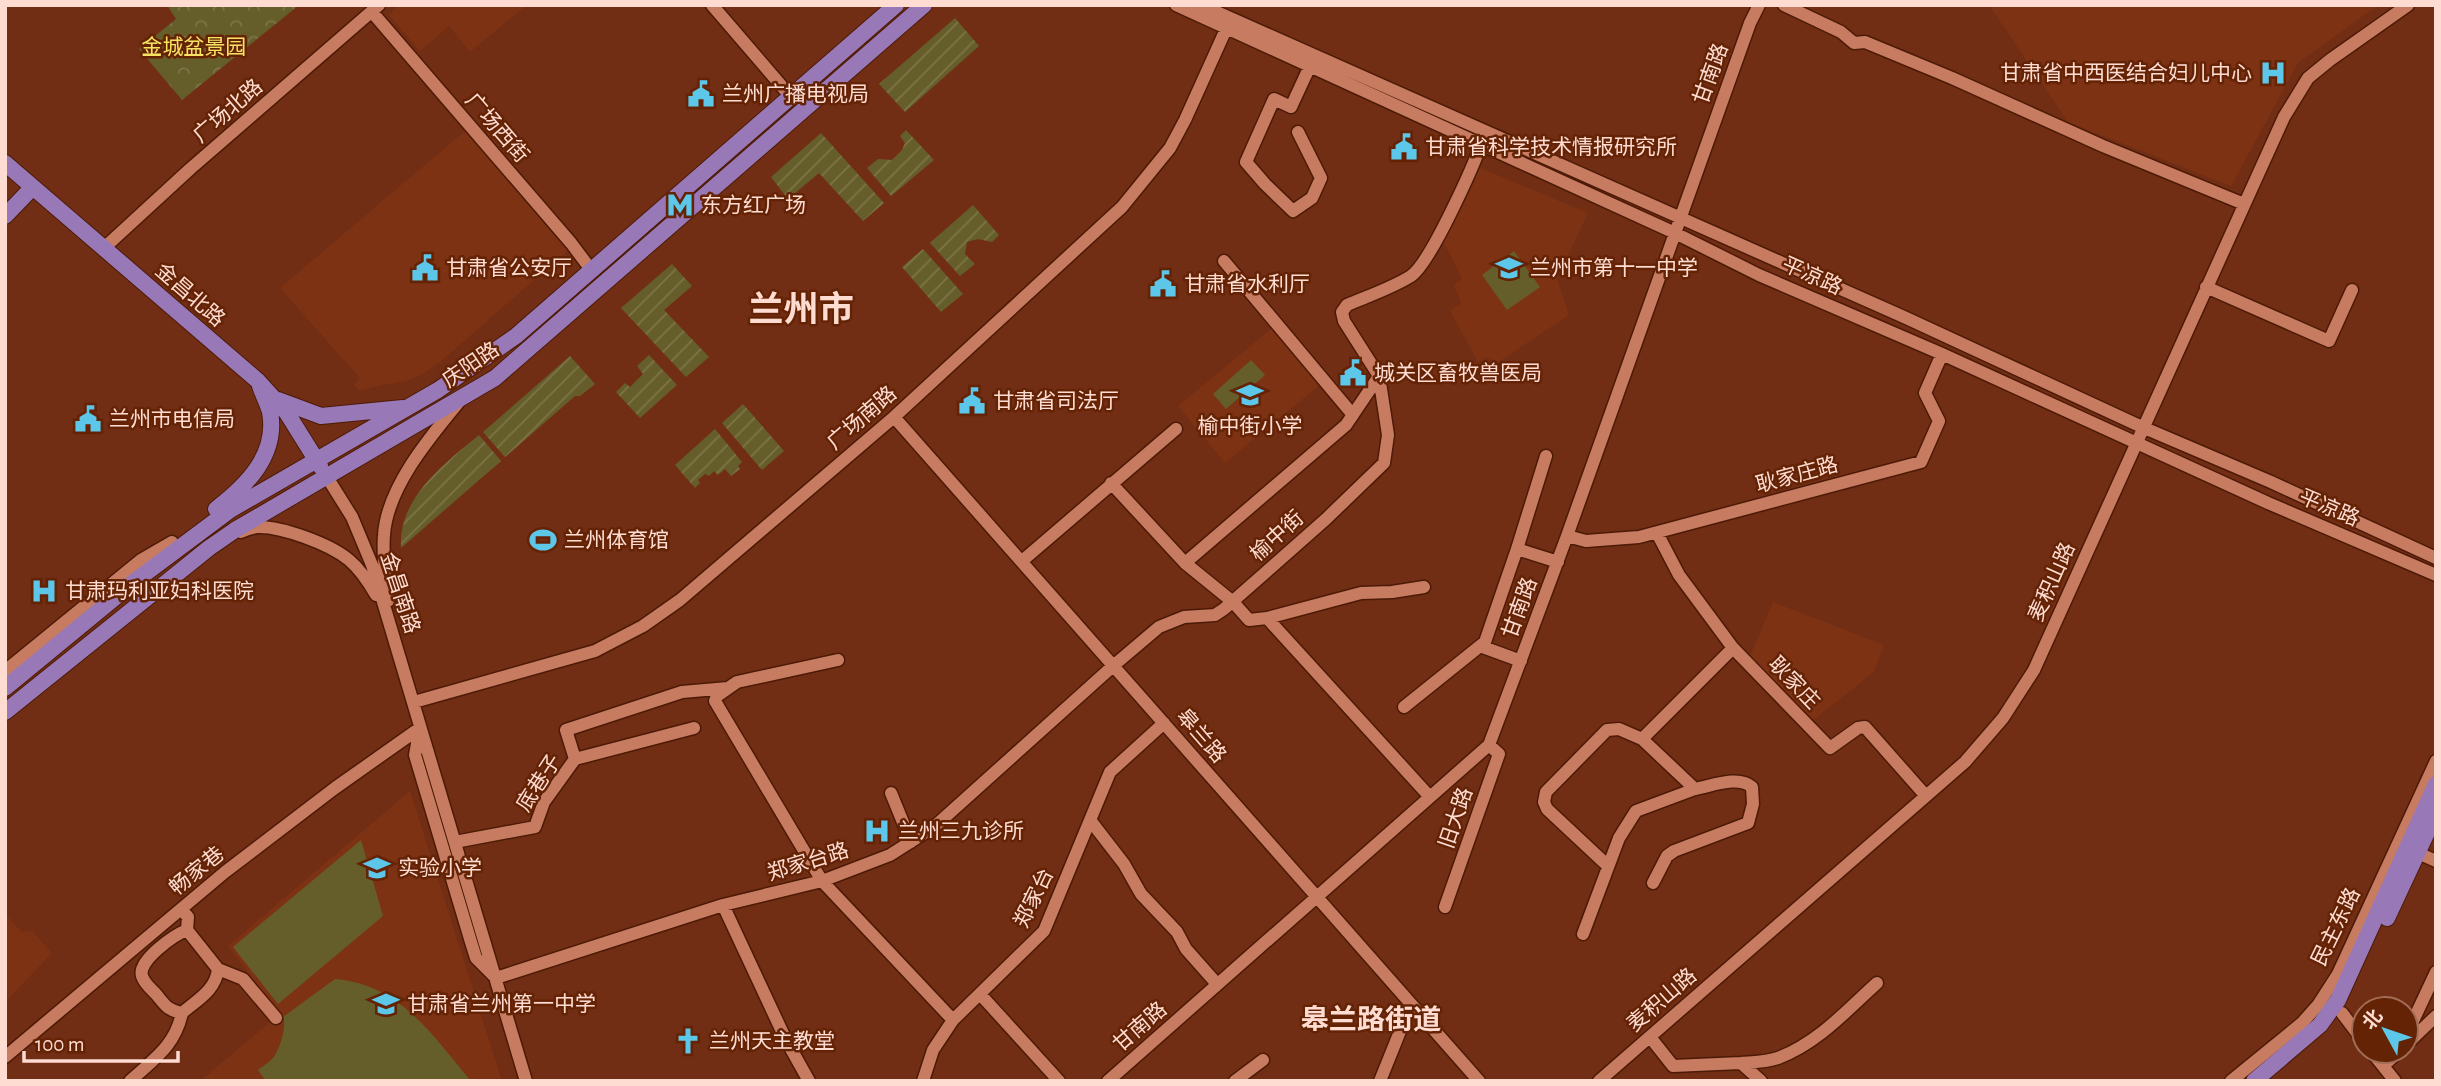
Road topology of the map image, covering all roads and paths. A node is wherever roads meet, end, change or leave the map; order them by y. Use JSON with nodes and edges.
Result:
{"nodes":[{"id":1,"x":712,"y":5,"type":"edge"},
{"id":2,"x":896,"y":5,"type":"edge"},
{"id":3,"x":924,"y":5,"type":"edge"},
{"id":4,"x":1176,"y":5,"type":"edge"},
{"id":5,"x":1201,"y":5,"type":"edge"},
{"id":6,"x":1759,"y":5,"type":"edge"},
{"id":7,"x":1784,"y":5,"type":"edge"},
{"id":8,"x":2408,"y":5,"type":"edge"},
{"id":9,"x":376,"y":8,"type":"edge"},
{"id":10,"x":1227,"y":27,"type":"junction"},
{"id":11,"x":1310,"y":66,"type":"junction"},
{"id":12,"x":791,"y":97,"type":"junction"},
{"id":13,"x":1298,"y":132,"type":"dead end"},
{"id":14,"x":1483,"y":138,"type":"junction"},
{"id":15,"x":5,"y":163,"type":"edge"},
{"id":16,"x":29,"y":185,"type":"junction"},
{"id":17,"x":5,"y":203,"type":"edge"},
{"id":18,"x":2244,"y":204,"type":"junction"},
{"id":19,"x":5,"y":216,"type":"edge"},
{"id":20,"x":1680,"y":219,"type":"junction"},
{"id":21,"x":1675,"y":233,"type":"junction"},
{"id":22,"x":104,"y":248,"type":"junction"},
{"id":23,"x":1224,"y":261,"type":"dead end"},
{"id":24,"x":592,"y":271,"type":"junction"},
{"id":25,"x":2206,"y":287,"type":"junction"},
{"id":26,"x":2353,"y":290,"type":"dead end"},
{"id":27,"x":1942,"y":354,"type":"junction"},
{"id":28,"x":1379,"y":376,"type":"junction"},
{"id":29,"x":258,"y":381,"type":"junction"},
{"id":30,"x":462,"y":397,"type":"junction"},
{"id":31,"x":276,"y":399,"type":"junction"},
{"id":32,"x":410,"y":407,"type":"junction"},
{"id":33,"x":1353,"y":415,"type":"junction"},
{"id":34,"x":894,"y":417,"type":"junction"},
{"id":35,"x":2142,"y":427,"type":"junction"},
{"id":36,"x":1175,"y":429,"type":"dead end"},
{"id":37,"x":2135,"y":443,"type":"junction"},
{"id":38,"x":1546,"y":456,"type":"dead end"},
{"id":39,"x":321,"y":468,"type":"junction"},
{"id":40,"x":1111,"y":483,"type":"junction"},
{"id":41,"x":1657,"y":533,"type":"junction"},
{"id":42,"x":1567,"y":536,"type":"junction"},
{"id":43,"x":172,"y":542,"type":"junction"},
{"id":44,"x":209,"y":548,"type":"junction"},
{"id":45,"x":1517,"y":549,"type":"junction"},
{"id":46,"x":2436,"y":558,"type":"edge"},
{"id":47,"x":1022,"y":561,"type":"junction"},
{"id":48,"x":1558,"y":562,"type":"junction"},
{"id":49,"x":1185,"y":563,"type":"junction"},
{"id":50,"x":2436,"y":575,"type":"edge"},
{"id":51,"x":135,"y":581,"type":"junction"},
{"id":52,"x":1424,"y":587,"type":"dead end"},
{"id":53,"x":1233,"y":602,"type":"junction"},
{"id":54,"x":1267,"y":618,"type":"junction"},
{"id":55,"x":390,"y":622,"type":"junction"},
{"id":56,"x":1480,"y":646,"type":"junction"},
{"id":57,"x":1733,"y":648,"type":"junction"},
{"id":58,"x":838,"y":660,"type":"dead end"},
{"id":59,"x":1521,"y":662,"type":"junction"},
{"id":60,"x":1113,"y":666,"type":"junction"},
{"id":61,"x":5,"y":671,"type":"edge"},
{"id":62,"x":5,"y":688,"type":"edge"},
{"id":63,"x":728,"y":688,"type":"junction"},
{"id":64,"x":414,"y":702,"type":"junction"},
{"id":65,"x":1404,"y":707,"type":"dead end"},
{"id":66,"x":5,"y":712,"type":"edge"},
{"id":67,"x":1164,"y":723,"type":"junction"},
{"id":68,"x":420,"y":728,"type":"junction"},
{"id":69,"x":694,"y":728,"type":"dead end"},
{"id":70,"x":1642,"y":739,"type":"junction"},
{"id":71,"x":1489,"y":745,"type":"junction"},
{"id":72,"x":575,"y":760,"type":"junction"},
{"id":73,"x":2436,"y":761,"type":"edge"},
{"id":74,"x":2436,"y":784,"type":"edge"},
{"id":75,"x":1695,"y":789,"type":"junction"},
{"id":76,"x":891,"y":793,"type":"dead end"},
{"id":77,"x":1926,"y":796,"type":"junction"},
{"id":78,"x":1430,"y":797,"type":"junction"},
{"id":79,"x":2436,"y":813,"type":"edge"},
{"id":80,"x":1090,"y":820,"type":"junction"},
{"id":81,"x":454,"y":842,"type":"junction"},
{"id":82,"x":911,"y":842,"type":"junction"},
{"id":83,"x":2418,"y":853,"type":"junction"},
{"id":84,"x":2436,"y":861,"type":"edge"},
{"id":85,"x":1608,"y":866,"type":"junction"},
{"id":86,"x":822,"y":881,"type":"junction"},
{"id":87,"x":1653,"y":883,"type":"dead end"},
{"id":88,"x":1316,"y":896,"type":"junction"},
{"id":89,"x":723,"y":905,"type":"junction"},
{"id":90,"x":1445,"y":906,"type":"dead end"},
{"id":91,"x":181,"y":909,"type":"junction"},
{"id":92,"x":187,"y":930,"type":"junction"},
{"id":93,"x":1583,"y":934,"type":"dead end"},
{"id":94,"x":218,"y":969,"type":"junction"},
{"id":95,"x":2436,"y":972,"type":"edge"},
{"id":96,"x":496,"y":978,"type":"junction"},
{"id":97,"x":1877,"y":983,"type":"dead end"},
{"id":98,"x":1217,"y":984,"type":"junction"},
{"id":99,"x":980,"y":994,"type":"junction"},
{"id":100,"x":1411,"y":1004,"type":"junction"},
{"id":101,"x":2420,"y":1006,"type":"edge"},
{"id":102,"x":182,"y":1013,"type":"junction"},
{"id":103,"x":2342,"y":1013,"type":"junction"},
{"id":104,"x":2436,"y":1016,"type":"edge"},
{"id":105,"x":275,"y":1018,"type":"dead end"},
{"id":106,"x":953,"y":1020,"type":"junction"},
{"id":107,"x":2350,"y":1024,"type":"edge"},
{"id":108,"x":2420,"y":1031,"type":"edge"},
{"id":109,"x":1650,"y":1037,"type":"junction"},
{"id":110,"x":6,"y":1055,"type":"edge"},
{"id":111,"x":2269,"y":1058,"type":"junction"},
{"id":112,"x":1262,"y":1060,"type":"dead end"},
{"id":113,"x":1741,"y":1063,"type":"junction"},
{"id":114,"x":2383,"y":1066,"type":"edge"},
{"id":115,"x":130,"y":1081,"type":"edge"},
{"id":116,"x":526,"y":1081,"type":"edge"},
{"id":117,"x":809,"y":1081,"type":"edge"},
{"id":118,"x":923,"y":1081,"type":"edge"},
{"id":119,"x":1059,"y":1081,"type":"edge"},
{"id":120,"x":1108,"y":1081,"type":"edge"},
{"id":121,"x":1236,"y":1081,"type":"edge"},
{"id":122,"x":1380,"y":1081,"type":"edge"},
{"id":123,"x":1479,"y":1081,"type":"edge"},
{"id":124,"x":1599,"y":1081,"type":"edge"},
{"id":125,"x":1761,"y":1081,"type":"edge"},
{"id":126,"x":2231,"y":1081,"type":"edge"},
{"id":127,"x":2254,"y":1081,"type":"edge"},
{"id":128,"x":2269,"y":1081,"type":"edge"},
{"id":129,"x":2395,"y":1081,"type":"edge"}],
"edges":[{"from":1,"to":12,"type":"street"},
{"from":2,"to":12,"type":"main road","name":"庆阳路"},
{"from":3,"to":30,"type":"main road","name":"庆阳路"},
{"from":4,"to":10,"type":"street","name":"平凉路"},
{"from":5,"to":14,"type":"street","name":"平凉路"},
{"from":6,"to":20,"type":"street","name":"甘南路"},
{"from":7,"to":18,"type":"street"},
{"from":8,"to":18,"type":"street","name":"麦积山路"},
{"from":9,"to":22,"type":"street","name":"广场北路"},
{"from":9,"to":24,"type":"street","name":"广场西街"},
{"from":10,"to":11,"type":"street","name":"平凉路"},
{"from":10,"to":34,"type":"street","name":"广场南路"},
{"from":11,"to":13,"type":"street"},
{"from":11,"to":14,"type":"street","name":"平凉路"},
{"from":12,"to":24,"type":"main road","name":"庆阳路"},
{"from":14,"to":20,"type":"street","name":"平凉路"},
{"from":14,"to":21,"type":"street","name":"平凉路"},
{"from":14,"to":28,"type":"street","name":"榆中街"},
{"from":15,"to":16,"type":"main road","name":"金昌北路"},
{"from":16,"to":17,"type":"main road"},
{"from":16,"to":19,"type":"main road"},
{"from":16,"to":22,"type":"main road","name":"金昌北路"},
{"from":18,"to":25,"type":"street","name":"麦积山路"},
{"from":20,"to":21,"type":"street","name":"甘南路"},
{"from":20,"to":35,"type":"street","name":"平凉路"},
{"from":21,"to":27,"type":"street","name":"平凉路"},
{"from":21,"to":42,"type":"street","name":"甘南路"},
{"from":22,"to":29,"type":"main road","name":"金昌北路"},
{"from":23,"to":33,"type":"street"},
{"from":24,"to":32,"type":"main road","name":"庆阳路"},
{"from":25,"to":26,"type":"street"},
{"from":25,"to":35,"type":"street","name":"麦积山路"},
{"from":27,"to":37,"type":"street","name":"平凉路"},
{"from":27,"to":41,"type":"street","name":"耿家庄路"},
{"from":28,"to":33,"type":"street","name":"榆中街"},
{"from":28,"to":53,"type":"street","name":"榆中街"},
{"from":29,"to":31,"type":"main road","name":"金昌北路"},
{"from":29,"to":43,"type":"main road"},
{"from":30,"to":39,"type":"main road","name":"庆阳路"},
{"from":30,"to":55,"type":"street"},
{"from":31,"to":32,"type":"main road"},
{"from":31,"to":39,"type":"main road","name":"金昌北路"},
{"from":32,"to":39,"type":"main road","name":"庆阳路"},
{"from":33,"to":49,"type":"street","name":"榆中街"},
{"from":34,"to":47,"type":"street","name":"皋兰路"},
{"from":34,"to":64,"type":"street","name":"广场南路"},
{"from":35,"to":37,"type":"street","name":"麦积山路"},
{"from":35,"to":46,"type":"street","name":"平凉路"},
{"from":36,"to":40,"type":"street"},
{"from":37,"to":50,"type":"street","name":"平凉路"},
{"from":37,"to":77,"type":"street","name":"麦积山路"},
{"from":38,"to":45,"type":"street"},
{"from":39,"to":44,"type":"main road","name":"庆阳路"},
{"from":39,"to":51,"type":"main road","name":"庆阳路"},
{"from":39,"to":55,"type":"street","name":"金昌南路"},
{"from":40,"to":47,"type":"street"},
{"from":40,"to":49,"type":"street"},
{"from":41,"to":42,"type":"street","name":"耿家庄路"},
{"from":41,"to":57,"type":"street","name":"耿家庄"},
{"from":42,"to":48,"type":"street","name":"甘南路"},
{"from":43,"to":51,"type":"main road"},
{"from":43,"to":61,"type":"street"},
{"from":44,"to":55,"type":"street"},
{"from":44,"to":66,"type":"main road","name":"庆阳路"},
{"from":45,"to":48,"type":"street"},
{"from":45,"to":56,"type":"street"},
{"from":47,"to":60,"type":"street","name":"皋兰路"},
{"from":48,"to":59,"type":"street","name":"甘南路"},
{"from":49,"to":53,"type":"street"},
{"from":51,"to":62,"type":"main road","name":"庆阳路"},
{"from":52,"to":54,"type":"street"},
{"from":53,"to":54,"type":"street"},
{"from":53,"to":60,"type":"street","name":"榆中街"},
{"from":54,"to":78,"type":"street"},
{"from":55,"to":64,"type":"street","name":"金昌南路"},
{"from":56,"to":59,"type":"street"},
{"from":56,"to":65,"type":"street"},
{"from":57,"to":70,"type":"street"},
{"from":57,"to":77,"type":"street","name":"耿家庄"},
{"from":58,"to":63,"type":"street"},
{"from":59,"to":71,"type":"street","name":"甘南路"},
{"from":60,"to":67,"type":"street","name":"皋兰路"},
{"from":60,"to":82,"type":"street","name":"郑家台路"},
{"from":63,"to":72,"type":"street"},
{"from":63,"to":86,"type":"street"},
{"from":64,"to":68,"type":"street","name":"金昌南路"},
{"from":67,"to":80,"type":"street","name":"郑家台"},
{"from":67,"to":88,"type":"street","name":"皋兰路"},
{"from":68,"to":81,"type":"street","name":"金昌南路"},
{"from":68,"to":91,"type":"street","name":"畅家巷"},
{"from":68,"to":96,"type":"street","name":"金昌南路"},
{"from":69,"to":72,"type":"street","name":"底巷子"},
{"from":70,"to":75,"type":"street"},
{"from":70,"to":85,"type":"street"},
{"from":71,"to":78,"type":"street","name":"甘南路"},
{"from":71,"to":90,"type":"street","name":"旧大路"},
{"from":72,"to":81,"type":"street","name":"底巷子"},
{"from":73,"to":111,"type":"street","name":"民主东路"},
{"from":74,"to":111,"type":"main road","name":"民主东路"},
{"from":75,"to":85,"type":"street"},
{"from":75,"to":87,"type":"street"},
{"from":76,"to":82,"type":"street"},
{"from":77,"to":109,"type":"street","name":"麦积山路"},
{"from":78,"to":88,"type":"street","name":"甘南路"},
{"from":79,"to":83,"type":"main road","name":"民主东路"},
{"from":80,"to":98,"type":"street"},
{"from":80,"to":99,"type":"street","name":"郑家台"},
{"from":81,"to":96,"type":"street","name":"金昌南路"},
{"from":82,"to":86,"type":"street","name":"郑家台路"},
{"from":83,"to":84,"type":"street"},
{"from":83,"to":103,"type":"main road","name":"民主东路"},
{"from":85,"to":93,"type":"street"},
{"from":86,"to":89,"type":"street","name":"郑家台路"},
{"from":86,"to":106,"type":"street"},
{"from":88,"to":98,"type":"street","name":"甘南路"},
{"from":88,"to":100,"type":"street","name":"皋兰路"},
{"from":89,"to":96,"type":"street","name":"郑家台路"},
{"from":89,"to":117,"type":"street"},
{"from":91,"to":92,"type":"street"},
{"from":91,"to":110,"type":"street","name":"畅家巷"},
{"from":92,"to":94,"type":"street"},
{"from":92,"to":102,"type":"street"},
{"from":94,"to":102,"type":"street"},
{"from":94,"to":105,"type":"street"},
{"from":95,"to":101,"type":"street"},
{"from":96,"to":116,"type":"street","name":"金昌南路"},
{"from":97,"to":113,"type":"street"},
{"from":98,"to":120,"type":"street","name":"甘南路"},
{"from":99,"to":106,"type":"street","name":"郑家台"},
{"from":99,"to":119,"type":"street"},
{"from":100,"to":122,"type":"street"},
{"from":100,"to":123,"type":"street","name":"皋兰路"},
{"from":102,"to":115,"type":"street"},
{"from":103,"to":107,"type":"street"},
{"from":103,"to":128,"type":"main road","name":"民主东路"},
{"from":104,"to":108,"type":"street"},
{"from":106,"to":118,"type":"street","name":"郑家台"},
{"from":109,"to":113,"type":"street"},
{"from":109,"to":124,"type":"street","name":"麦积山路"},
{"from":111,"to":126,"type":"street","name":"民主东路"},
{"from":111,"to":127,"type":"main road","name":"民主东路"},
{"from":112,"to":121,"type":"street"},
{"from":113,"to":125,"type":"street"},
{"from":114,"to":129,"type":"street"}]}
